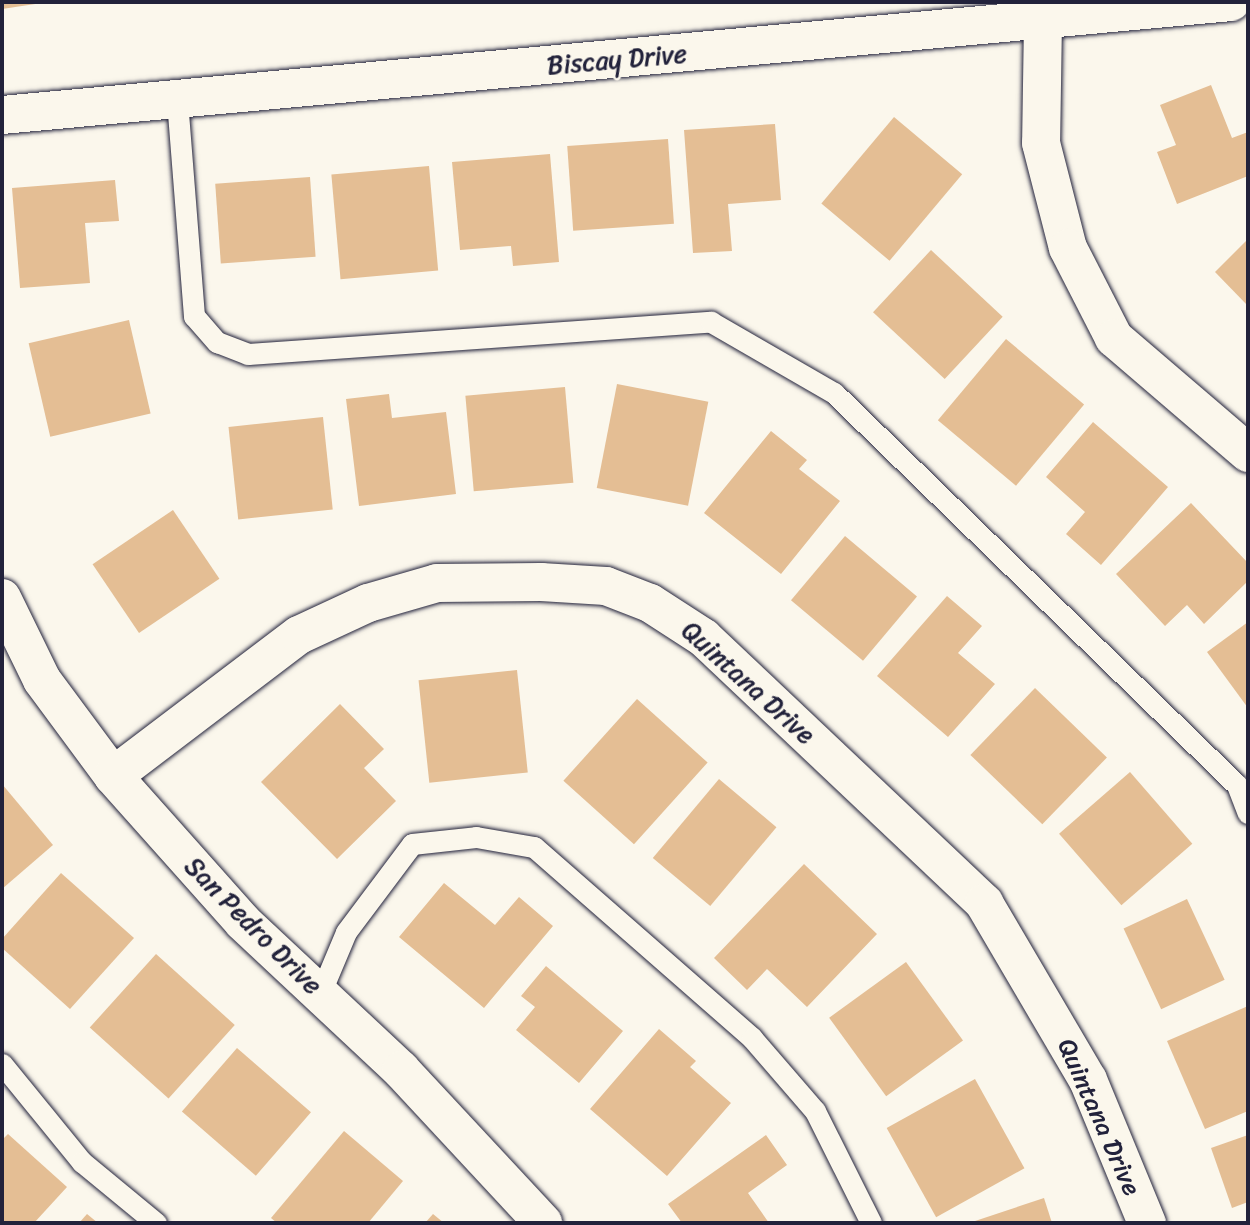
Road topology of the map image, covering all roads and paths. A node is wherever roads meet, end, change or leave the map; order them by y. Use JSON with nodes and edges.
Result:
{"nodes":[{"id":1,"x":1231,"y":2,"type":"edge"},
{"id":2,"x":1043,"y":21,"type":"junction"},
{"id":3,"x":177,"y":100,"type":"junction"},
{"id":4,"x":2,"y":115,"type":"edge"},
{"id":5,"x":1248,"y":453,"type":"edge"},
{"id":6,"x":2,"y":598,"type":"edge"},
{"id":7,"x":113,"y":776,"type":"junction"},
{"id":8,"x":1248,"y":813,"type":"edge"},
{"id":9,"x":320,"y":994,"type":"junction"},
{"id":10,"x":2,"y":1064,"type":"edge"},
{"id":11,"x":156,"y":1223,"type":"edge"},
{"id":12,"x":543,"y":1223,"type":"edge"},
{"id":13,"x":871,"y":1223,"type":"edge"},
{"id":14,"x":1147,"y":1223,"type":"edge"}],
"edges":[{"from":1,"to":2,"type":"street","name":"Biscay Drive"},
{"from":2,"to":3,"type":"street","name":"Biscay Drive"},
{"from":2,"to":5,"type":"street"},
{"from":3,"to":4,"type":"street","name":"Biscay Drive"},
{"from":3,"to":8,"type":"lane"},
{"from":6,"to":7,"type":"street","name":"San Pedro Drive"},
{"from":7,"to":9,"type":"street","name":"San Pedro Drive"},
{"from":7,"to":14,"type":"street","name":"Quintana Drive"},
{"from":9,"to":12,"type":"street","name":"San Pedro Drive"},
{"from":9,"to":13,"type":"lane"},
{"from":10,"to":11,"type":"lane"}]}
